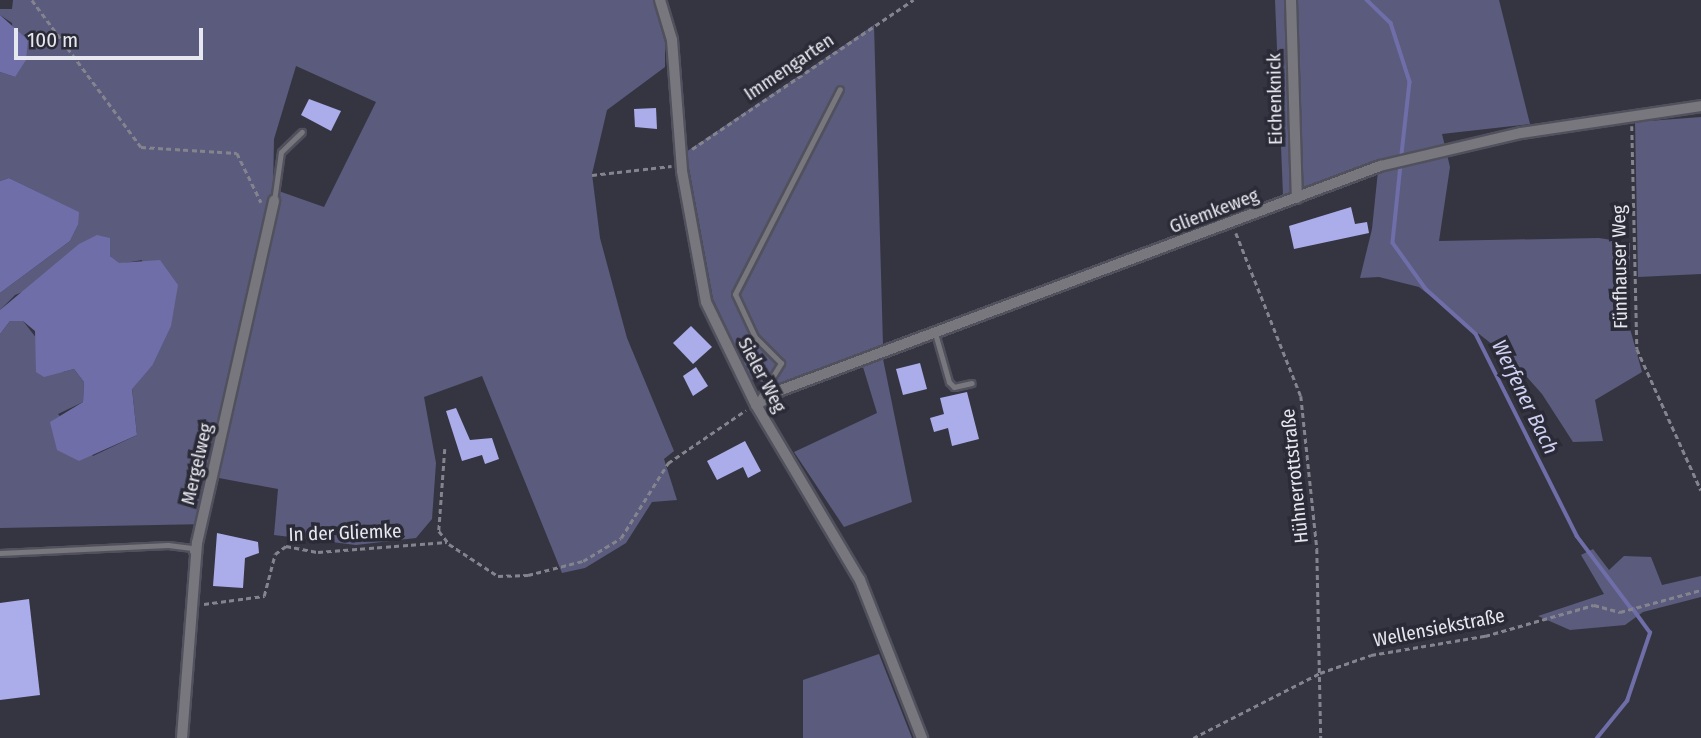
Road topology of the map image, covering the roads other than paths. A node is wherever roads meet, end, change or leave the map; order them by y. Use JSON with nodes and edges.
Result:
{"nodes":[{"id":1,"x":660,"y":0,"type":"edge"},
{"id":2,"x":1291,"y":0,"type":"edge"},
{"id":3,"x":840,"y":89,"type":"dead end"},
{"id":4,"x":1701,"y":106,"type":"edge"},
{"id":5,"x":302,"y":132,"type":"dead end"},
{"id":6,"x":1297,"y":198,"type":"junction"},
{"id":7,"x":275,"y":201,"type":"joint"},
{"id":8,"x":935,"y":333,"type":"junction"},
{"id":9,"x":972,"y":383,"type":"dead end"},
{"id":10,"x":756,"y":405,"type":"junction"},
{"id":11,"x":0,"y":553,"type":"edge"},
{"id":12,"x":194,"y":579,"type":"junction"},
{"id":13,"x":182,"y":738,"type":"edge"},
{"id":14,"x":922,"y":738,"type":"edge"}],
"edges":[{"from":1,"to":10,"type":"street","name":"Sieler Weg"},
{"from":2,"to":6,"type":"street","name":"Eichenknick"},
{"from":3,"to":10,"type":"lane"},
{"from":4,"to":6,"type":"street","name":"Gliemkeweg"},
{"from":5,"to":7,"type":"lane"},
{"from":6,"to":8,"type":"street","name":"Gliemkeweg"},
{"from":7,"to":12,"type":"street","name":"Mergelweg"},
{"from":8,"to":9,"type":"lane"},
{"from":8,"to":10,"type":"street","name":"Gliemkeweg"},
{"from":10,"to":14,"type":"street","name":"Sieler Weg"},
{"from":11,"to":12,"type":"lane"},
{"from":12,"to":13,"type":"street","name":"Mergelweg"}]}
